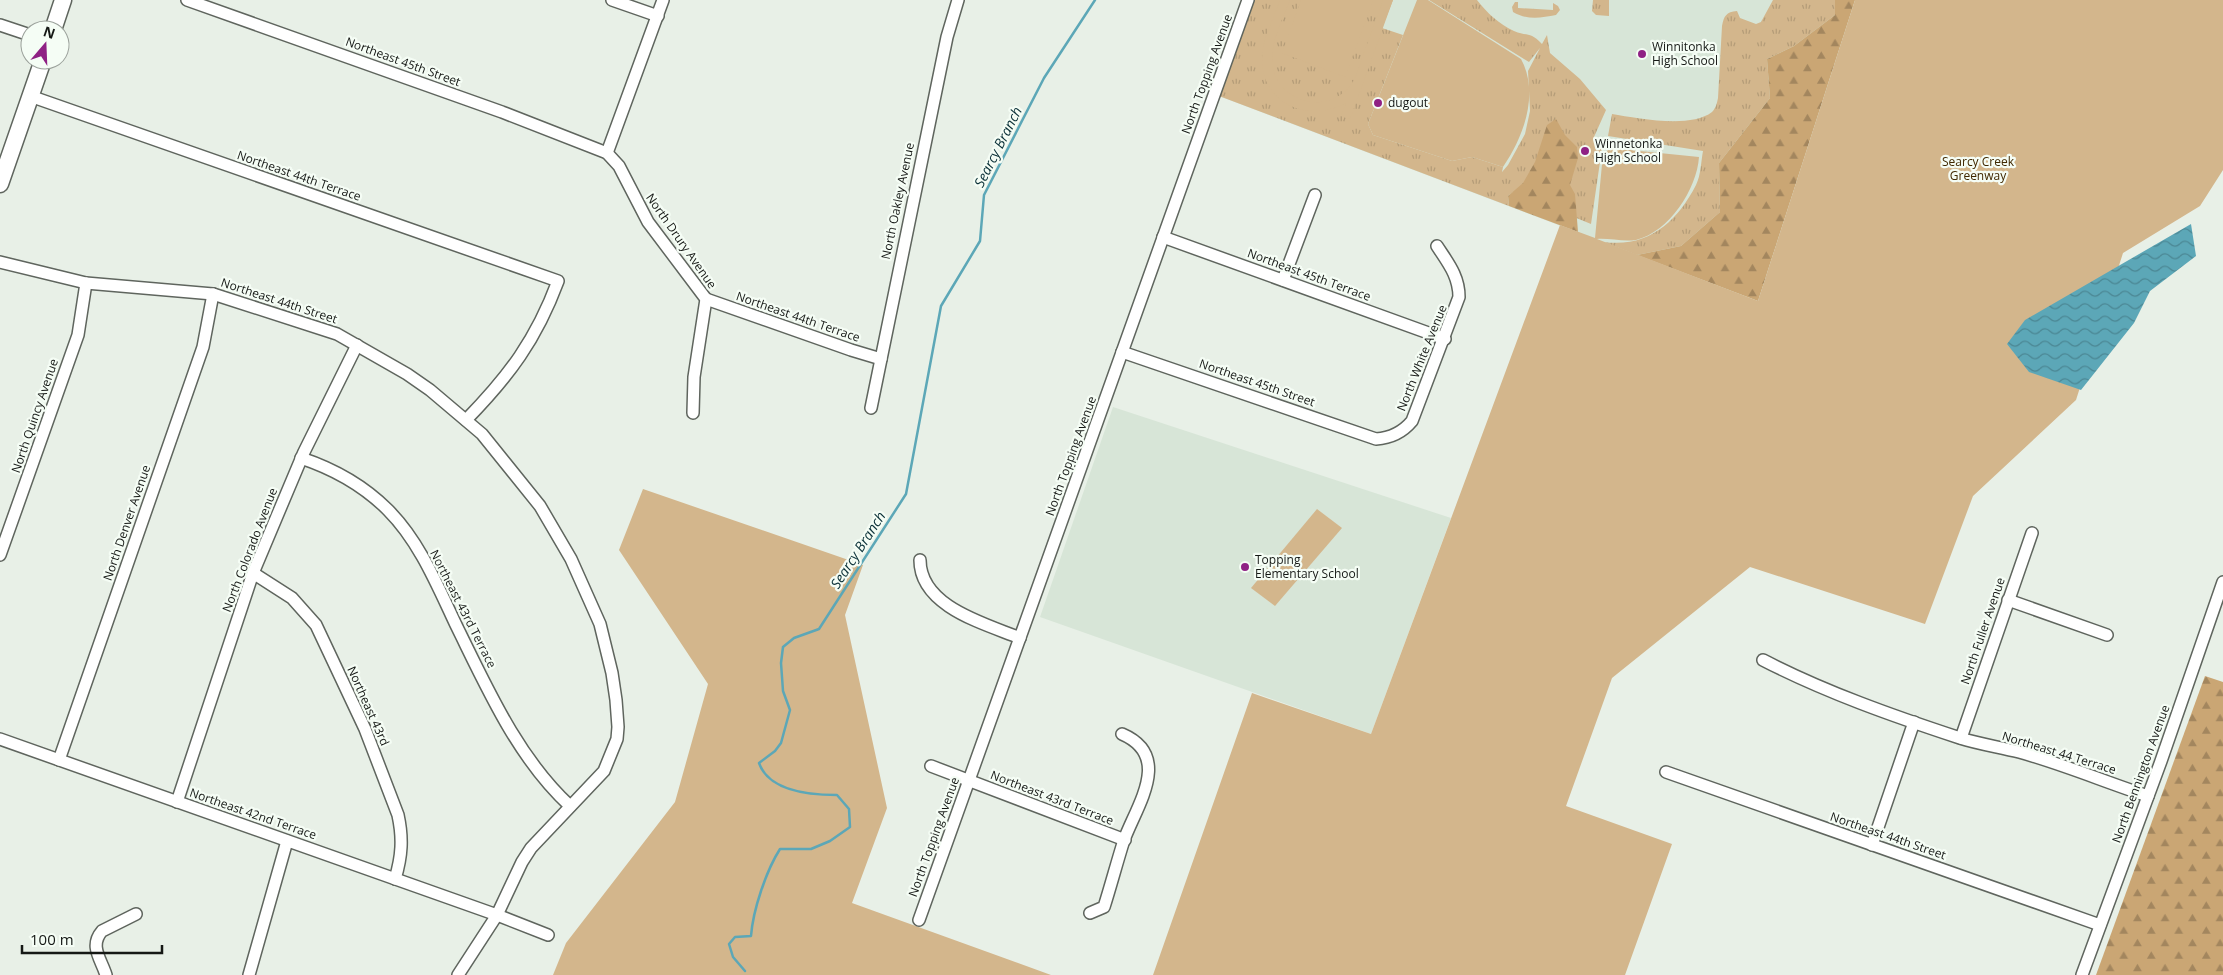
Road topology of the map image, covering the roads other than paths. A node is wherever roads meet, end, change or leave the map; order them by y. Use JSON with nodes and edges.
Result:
{"nodes":[{"id":1,"x":63,"y":0,"type":"edge"},
{"id":2,"x":188,"y":0,"type":"edge"},
{"id":3,"x":612,"y":0,"type":"edge"},
{"id":4,"x":663,"y":0,"type":"edge"},
{"id":5,"x":958,"y":0,"type":"edge"},
{"id":6,"x":1248,"y":0,"type":"edge"},
{"id":7,"x":658,"y":16,"type":"junction"},
{"id":8,"x":56,"y":20,"type":"edge"},
{"id":9,"x":0,"y":25,"type":"edge"},
{"id":10,"x":20,"y":32,"type":"edge"},
{"id":11,"x":39,"y":70,"type":"edge"},
{"id":12,"x":30,"y":96,"type":"junction"},
{"id":13,"x":607,"y":153,"type":"junction"},
{"id":14,"x":0,"y":184,"type":"edge"},
{"id":15,"x":1314,"y":195,"type":"dead end"},
{"id":16,"x":1163,"y":237,"type":"junction"},
{"id":17,"x":1437,"y":246,"type":"dead end"},
{"id":18,"x":0,"y":262,"type":"edge"},
{"id":19,"x":1283,"y":280,"type":"junction"},
{"id":20,"x":86,"y":282,"type":"junction"},
{"id":21,"x":213,"y":294,"type":"junction"},
{"id":22,"x":706,"y":299,"type":"junction"},
{"id":23,"x":1445,"y":339,"type":"junction"},
{"id":24,"x":357,"y":345,"type":"junction"},
{"id":25,"x":1122,"y":352,"type":"junction"},
{"id":26,"x":881,"y":359,"type":"junction"},
{"id":27,"x":871,"y":408,"type":"dead end"},
{"id":28,"x":694,"y":412,"type":"dead end"},
{"id":29,"x":466,"y":420,"type":"junction"},
{"id":30,"x":1382,"y":438,"type":"joint"},
{"id":31,"x":301,"y":458,"type":"junction"},
{"id":32,"x":2032,"y":533,"type":"dead end"},
{"id":33,"x":0,"y":556,"type":"edge"},
{"id":34,"x":920,"y":560,"type":"dead end"},
{"id":35,"x":253,"y":573,"type":"junction"},
{"id":36,"x":2223,"y":582,"type":"edge"},
{"id":37,"x":2008,"y":600,"type":"junction"},
{"id":38,"x":2107,"y":635,"type":"dead end"},
{"id":39,"x":1020,"y":638,"type":"junction"},
{"id":40,"x":1763,"y":660,"type":"dead end"},
{"id":41,"x":1914,"y":722,"type":"junction"},
{"id":42,"x":1122,"y":734,"type":"dead end"},
{"id":43,"x":1961,"y":738,"type":"junction"},
{"id":44,"x":0,"y":739,"type":"edge"},
{"id":45,"x":59,"y":760,"type":"junction"},
{"id":46,"x":931,"y":766,"type":"dead end"},
{"id":47,"x":1666,"y":772,"type":"dead end"},
{"id":48,"x":969,"y":781,"type":"junction"},
{"id":49,"x":2148,"y":796,"type":"junction"},
{"id":50,"x":177,"y":802,"type":"junction"},
{"id":51,"x":570,"y":806,"type":"junction"},
{"id":52,"x":288,"y":840,"type":"junction"},
{"id":53,"x":1125,"y":840,"type":"junction"},
{"id":54,"x":1872,"y":845,"type":"junction"},
{"id":55,"x":395,"y":879,"type":"junction"},
{"id":56,"x":1090,"y":912,"type":"dead end"},
{"id":57,"x":136,"y":914,"type":"dead end"},
{"id":58,"x":497,"y":915,"type":"junction"},
{"id":59,"x":919,"y":920,"type":"dead end"},
{"id":60,"x":2100,"y":925,"type":"junction"},
{"id":61,"x":548,"y":935,"type":"dead end"},
{"id":62,"x":106,"y":975,"type":"edge"},
{"id":63,"x":249,"y":975,"type":"edge"},
{"id":64,"x":458,"y":975,"type":"edge"},
{"id":65,"x":2082,"y":975,"type":"edge"}],
"edges":[{"from":1,"to":8,"type":"main road"},
{"from":2,"to":13,"type":"street","name":"Northeast 45th Street"},
{"from":3,"to":7,"type":"street"},
{"from":4,"to":7,"type":"street"},
{"from":5,"to":26,"type":"street","name":"North Oakley Avenue"},
{"from":6,"to":16,"type":"street","name":"North Topping Avenue"},
{"from":7,"to":13,"type":"street"},
{"from":9,"to":10,"type":"street"},
{"from":11,"to":12,"type":"main road"},
{"from":12,"to":14,"type":"main road"},
{"from":12,"to":29,"type":"street","name":"Northeast 44th Terrace"},
{"from":13,"to":22,"type":"street","name":"North Drury Avenue"},
{"from":15,"to":19,"type":"street"},
{"from":16,"to":19,"type":"street","name":"Northeast 45th Terrace"},
{"from":16,"to":25,"type":"street","name":"North Topping Avenue"},
{"from":17,"to":23,"type":"street","name":"North White Avenue"},
{"from":18,"to":20,"type":"street","name":"Northeast 44th Street"},
{"from":19,"to":23,"type":"street","name":"Northeast 45th Terrace"},
{"from":20,"to":21,"type":"street","name":"Northeast 44th Street"},
{"from":20,"to":33,"type":"street","name":"North Quincy Avenue"},
{"from":21,"to":24,"type":"street","name":"Northeast 44th Street"},
{"from":21,"to":45,"type":"street","name":"North Denver Avenue"},
{"from":22,"to":26,"type":"street","name":"Northeast 44th Terrace"},
{"from":22,"to":28,"type":"street","name":"North Drury Avenue"},
{"from":23,"to":30,"type":"street","name":"North White Avenue"},
{"from":24,"to":29,"type":"street","name":"Northeast 44th Street"},
{"from":24,"to":31,"type":"street","name":"North Colorado Avenue"},
{"from":25,"to":30,"type":"street","name":"Northeast 45th Street"},
{"from":25,"to":39,"type":"street","name":"North Topping Avenue"},
{"from":26,"to":27,"type":"street","name":"North Oakley Avenue"},
{"from":29,"to":51,"type":"street"},
{"from":31,"to":35,"type":"street","name":"North Colorado Avenue"},
{"from":31,"to":51,"type":"street","name":"Northeast 43rd Terrace"},
{"from":32,"to":37,"type":"street","name":"North Fuller Avenue"},
{"from":34,"to":39,"type":"street"},
{"from":35,"to":50,"type":"street","name":"North Colorado Avenue"},
{"from":35,"to":55,"type":"street","name":"Northeast 43rd"},
{"from":36,"to":49,"type":"street","name":"North Bennington Avenue"},
{"from":37,"to":38,"type":"street"},
{"from":37,"to":43,"type":"street","name":"North Fuller Avenue"},
{"from":39,"to":48,"type":"street","name":"North Topping Avenue"},
{"from":40,"to":41,"type":"street"},
{"from":41,"to":43,"type":"street"},
{"from":41,"to":54,"type":"street"},
{"from":42,"to":53,"type":"street"},
{"from":43,"to":49,"type":"street","name":"Northeast 44 Terrace"},
{"from":44,"to":45,"type":"street","name":"Northeast 42nd Terrace"},
{"from":45,"to":50,"type":"street","name":"Northeast 42nd Terrace"},
{"from":46,"to":48,"type":"street","name":"Northeast 43rd Terrace"},
{"from":47,"to":54,"type":"street","name":"Northeast 44th Street"},
{"from":48,"to":53,"type":"street","name":"Northeast 43rd Terrace"},
{"from":48,"to":59,"type":"street","name":"North Topping Avenue"},
{"from":49,"to":60,"type":"street","name":"North Bennington Avenue"},
{"from":50,"to":52,"type":"street","name":"Northeast 42nd Terrace"},
{"from":51,"to":58,"type":"street"},
{"from":52,"to":55,"type":"street","name":"Northeast 42nd Terrace"},
{"from":52,"to":63,"type":"street"},
{"from":53,"to":56,"type":"street"},
{"from":54,"to":60,"type":"street","name":"Northeast 44th Street"},
{"from":55,"to":58,"type":"street","name":"Northeast 42nd Terrace"},
{"from":57,"to":62,"type":"street"},
{"from":58,"to":61,"type":"street"},
{"from":58,"to":64,"type":"street"},
{"from":60,"to":65,"type":"street","name":"North Bennington Avenue"}]}
